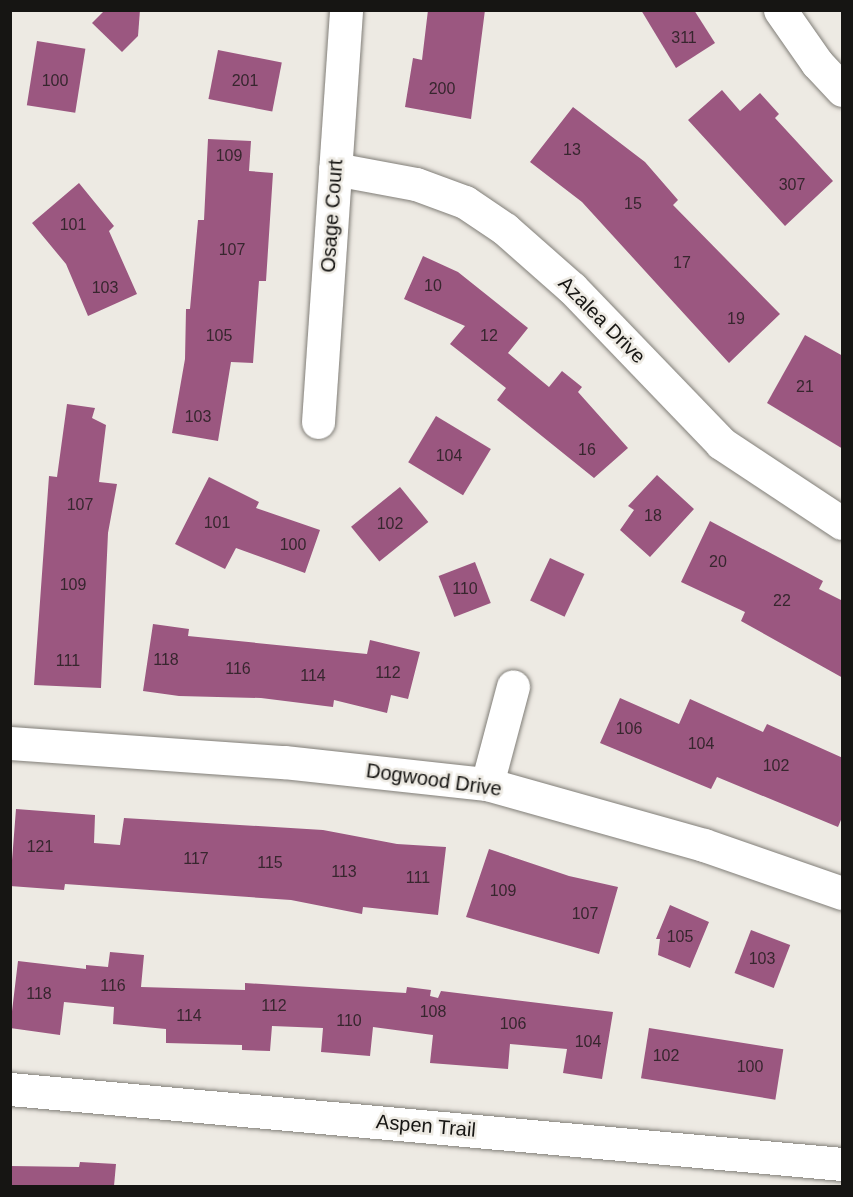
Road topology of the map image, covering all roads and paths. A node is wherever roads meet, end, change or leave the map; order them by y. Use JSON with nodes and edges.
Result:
{"nodes":[{"id":1,"x":346,"y":10,"type":"edge"},
{"id":2,"x":780,"y":10,"type":"edge"},
{"id":3,"x":843,"y":90,"type":"edge"},
{"id":4,"x":335,"y":169,"type":"junction"},
{"id":5,"x":318,"y":422,"type":"dead end"},
{"id":6,"x":843,"y":523,"type":"edge"},
{"id":7,"x":513,"y":686,"type":"dead end"},
{"id":8,"x":10,"y":743,"type":"edge"},
{"id":9,"x":487,"y":784,"type":"junction"},
{"id":10,"x":843,"y":892,"type":"edge"},
{"id":11,"x":10,"y":1089,"type":"edge"},
{"id":12,"x":843,"y":1164,"type":"edge"}],
"edges":[{"from":1,"to":4,"type":"street","name":"Osage Court"},
{"from":2,"to":3,"type":"street"},
{"from":4,"to":5,"type":"street","name":"Osage Court"},
{"from":4,"to":6,"type":"street","name":"Azalea Drive"},
{"from":7,"to":9,"type":"street"},
{"from":8,"to":9,"type":"street","name":"Dogwood Drive"},
{"from":9,"to":10,"type":"street","name":"Dogwood Drive"},
{"from":11,"to":12,"type":"street","name":"Aspen Trail"}]}
